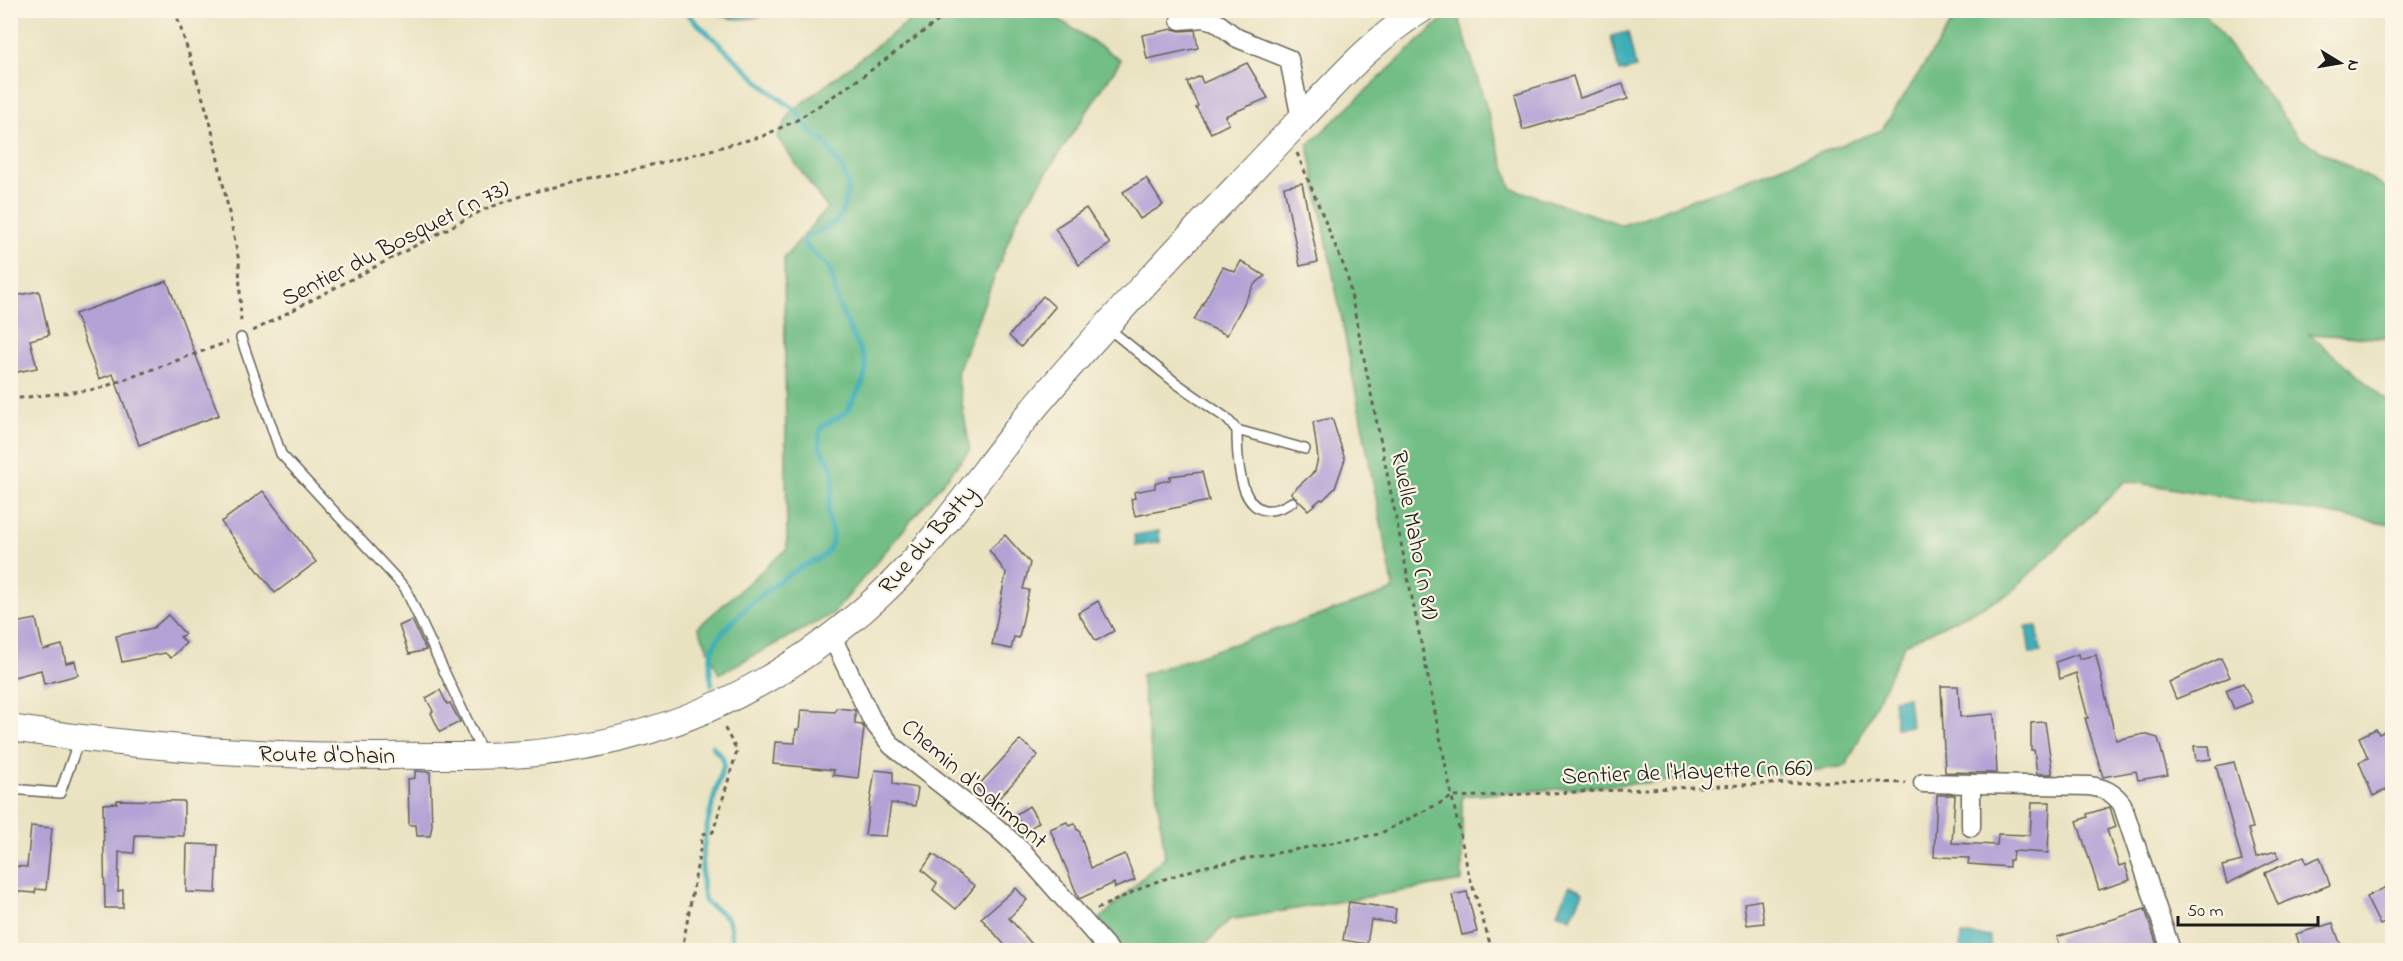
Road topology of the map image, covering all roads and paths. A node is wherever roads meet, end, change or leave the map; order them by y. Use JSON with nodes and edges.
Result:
{"nodes":[{"id":1,"x":175,"y":10,"type":"edge"},
{"id":2,"x":953,"y":10,"type":"edge"},
{"id":3,"x":1415,"y":13,"type":"edge"},
{"id":4,"x":1180,"y":20,"type":"dead end"},
{"id":5,"x":1295,"y":126,"type":"junction"},
{"id":6,"x":1106,"y":327,"type":"junction"},
{"id":7,"x":241,"y":338,"type":"junction"},
{"id":8,"x":10,"y":396,"type":"edge"},
{"id":9,"x":1238,"y":430,"type":"junction"},
{"id":10,"x":1305,"y":449,"type":"dead end"},
{"id":11,"x":1292,"y":502,"type":"dead end"},
{"id":12,"x":832,"y":637,"type":"junction"},
{"id":13,"x":714,"y":707,"type":"junction"},
{"id":14,"x":10,"y":728,"type":"edge"},
{"id":15,"x":643,"y":733,"type":"joint"},
{"id":16,"x":80,"y":738,"type":"junction"},
{"id":17,"x":483,"y":755,"type":"junction"},
{"id":18,"x":1923,"y":783,"type":"joint"},
{"id":19,"x":1971,"y":784,"type":"junction"},
{"id":20,"x":10,"y":789,"type":"edge"},
{"id":21,"x":1452,"y":797,"type":"junction"},
{"id":22,"x":1971,"y":827,"type":"dead end"},
{"id":23,"x":1079,"y":918,"type":"junction"},
{"id":24,"x":682,"y":951,"type":"edge"},
{"id":25,"x":1109,"y":951,"type":"edge"},
{"id":26,"x":1492,"y":951,"type":"edge"},
{"id":27,"x":2171,"y":951,"type":"edge"}],
"edges":[{"from":1,"to":7,"type":"path"},
{"from":2,"to":7,"type":"path","name":"Sentier du Bosquet (n 73)"},
{"from":3,"to":5,"type":"main road","name":"Rue du Batty"},
{"from":4,"to":5,"type":"street"},
{"from":5,"to":6,"type":"main road","name":"Rue du Batty"},
{"from":5,"to":21,"type":"path","name":"Ruelle Maho (n 81)"},
{"from":6,"to":9,"type":"lane"},
{"from":6,"to":12,"type":"main road","name":"Rue du Batty"},
{"from":7,"to":8,"type":"path","name":"Sentier du Bosquet (n 73)"},
{"from":7,"to":17,"type":"lane"},
{"from":9,"to":10,"type":"lane"},
{"from":9,"to":11,"type":"lane"},
{"from":12,"to":13,"type":"main road","name":"Rue du Batty"},
{"from":12,"to":23,"type":"street","name":"Chemin d'Odrimont"},
{"from":13,"to":15,"type":"main road","name":"Rue du Batty"},
{"from":13,"to":24,"type":"path"},
{"from":14,"to":16,"type":"main road","name":"Route d'Ohain"},
{"from":15,"to":17,"type":"main road","name":"Route d'Ohain"},
{"from":16,"to":17,"type":"main road","name":"Route d'Ohain"},
{"from":16,"to":20,"type":"lane"},
{"from":18,"to":19,"type":"street"},
{"from":18,"to":21,"type":"path","name":"Sentier de l'Hayette (n 66)"},
{"from":19,"to":22,"type":"street"},
{"from":19,"to":27,"type":"street"},
{"from":21,"to":23,"type":"path"},
{"from":21,"to":26,"type":"path","name":"Ruelle Maho (n 81)"},
{"from":23,"to":25,"type":"street","name":"Chemin d'Odrimont"}]}
